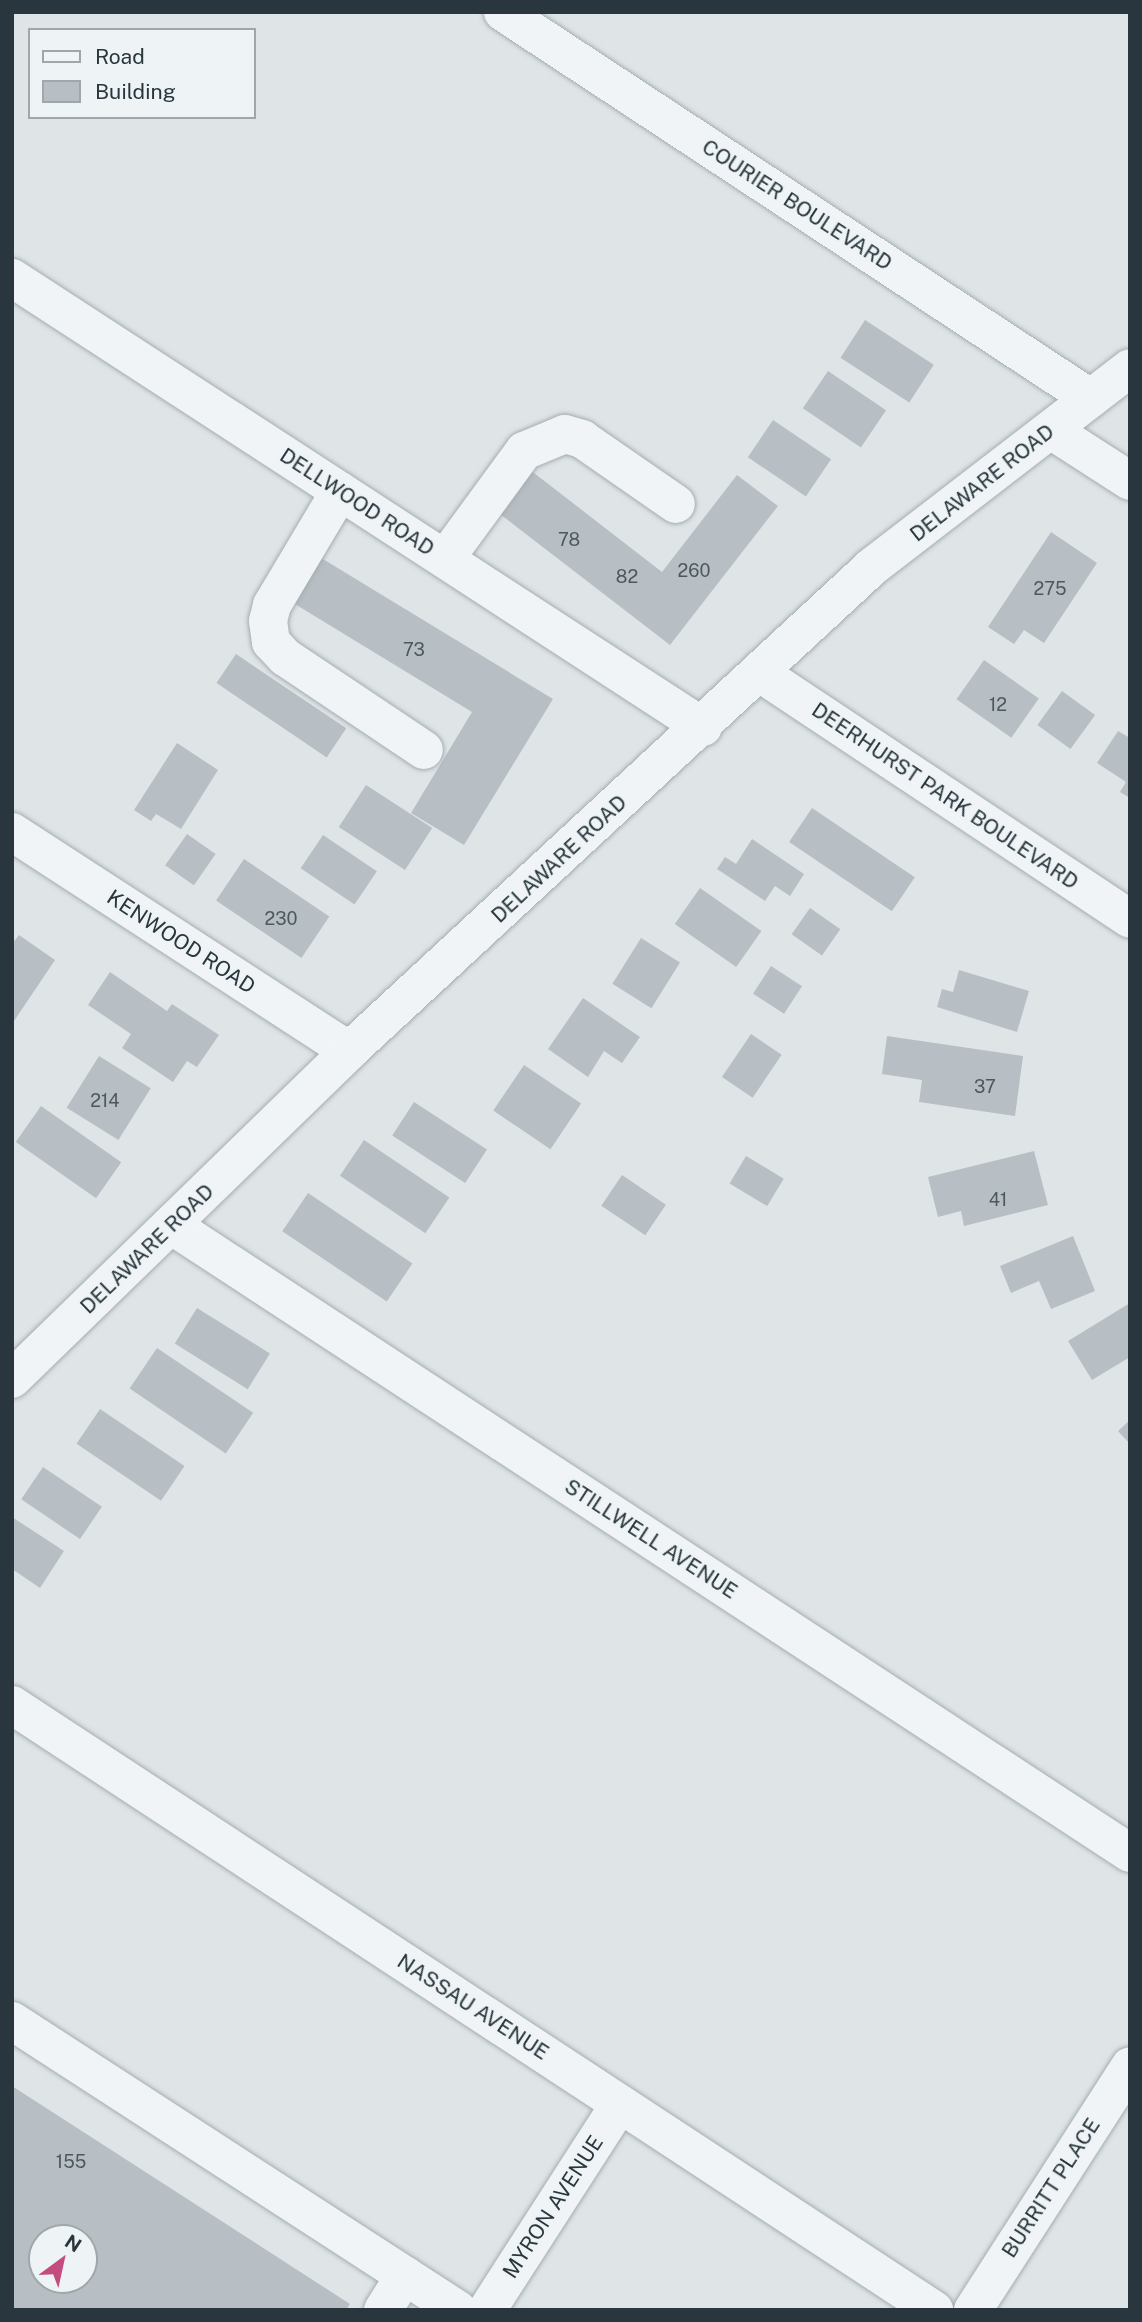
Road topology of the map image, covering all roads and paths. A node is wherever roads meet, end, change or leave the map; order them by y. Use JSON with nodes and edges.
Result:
{"nodes":[{"id":1,"x":503,"y":12,"type":"edge"},
{"id":2,"x":12,"y":278,"type":"edge"},
{"id":3,"x":1130,"y":368,"type":"edge"},
{"id":4,"x":1090,"y":398,"type":"junction"},
{"id":5,"x":1051,"y":430,"type":"junction"},
{"id":6,"x":1130,"y":481,"type":"edge"},
{"id":7,"x":340,"y":491,"type":"junction"},
{"id":8,"x":676,"y":504,"type":"dead end"},
{"id":9,"x":445,"y":559,"type":"junction"},
{"id":10,"x":760,"y":673,"type":"junction"},
{"id":11,"x":703,"y":727,"type":"junction"},
{"id":12,"x":424,"y":750,"type":"dead end"},
{"id":13,"x":12,"y":832,"type":"edge"},
{"id":14,"x":1130,"y":919,"type":"edge"},
{"id":15,"x":349,"y":1051,"type":"junction"},
{"id":16,"x":172,"y":1225,"type":"junction"},
{"id":17,"x":12,"y":1379,"type":"edge"},
{"id":18,"x":12,"y":1705,"type":"edge"},
{"id":19,"x":1130,"y":1853,"type":"edge"},
{"id":20,"x":12,"y":2021,"type":"edge"},
{"id":21,"x":1130,"y":2066,"type":"edge"},
{"id":22,"x":620,"y":2104,"type":"junction"},
{"id":23,"x":405,"y":2275,"type":"junction"},
{"id":24,"x":383,"y":2310,"type":"edge"},
{"id":25,"x":458,"y":2310,"type":"edge"},
{"id":26,"x":487,"y":2310,"type":"edge"},
{"id":27,"x":934,"y":2310,"type":"edge"},
{"id":28,"x":973,"y":2310,"type":"edge"}],
"edges":[{"from":1,"to":4,"type":"street","name":"COURIER BOULEVARD"},
{"from":2,"to":7,"type":"street","name":"DELLWOOD ROAD"},
{"from":3,"to":4,"type":"street","name":"DELAWARE ROAD"},
{"from":4,"to":5,"type":"street","name":"DELAWARE ROAD"},
{"from":5,"to":6,"type":"street"},
{"from":5,"to":10,"type":"street","name":"DELAWARE ROAD"},
{"from":7,"to":9,"type":"street","name":"DELLWOOD ROAD"},
{"from":7,"to":12,"type":"street"},
{"from":8,"to":9,"type":"street"},
{"from":9,"to":11,"type":"street","name":"DELLWOOD ROAD"},
{"from":10,"to":11,"type":"street","name":"DELAWARE ROAD"},
{"from":10,"to":14,"type":"street","name":"DEERHURST PARK BOULEVARD"},
{"from":11,"to":15,"type":"street","name":"DELAWARE ROAD"},
{"from":13,"to":15,"type":"street","name":"KENWOOD ROAD"},
{"from":15,"to":16,"type":"street","name":"DELAWARE ROAD"},
{"from":16,"to":17,"type":"street","name":"DELAWARE ROAD"},
{"from":16,"to":19,"type":"street","name":"STILLWELL AVENUE"},
{"from":18,"to":22,"type":"street","name":"NASSAU AVENUE"},
{"from":20,"to":23,"type":"street"},
{"from":21,"to":28,"type":"street","name":"BURRITT PLACE"},
{"from":22,"to":26,"type":"street","name":"MYRON AVENUE"},
{"from":22,"to":27,"type":"street","name":"NASSAU AVENUE"},
{"from":23,"to":24,"type":"street"},
{"from":23,"to":25,"type":"street"}]}
